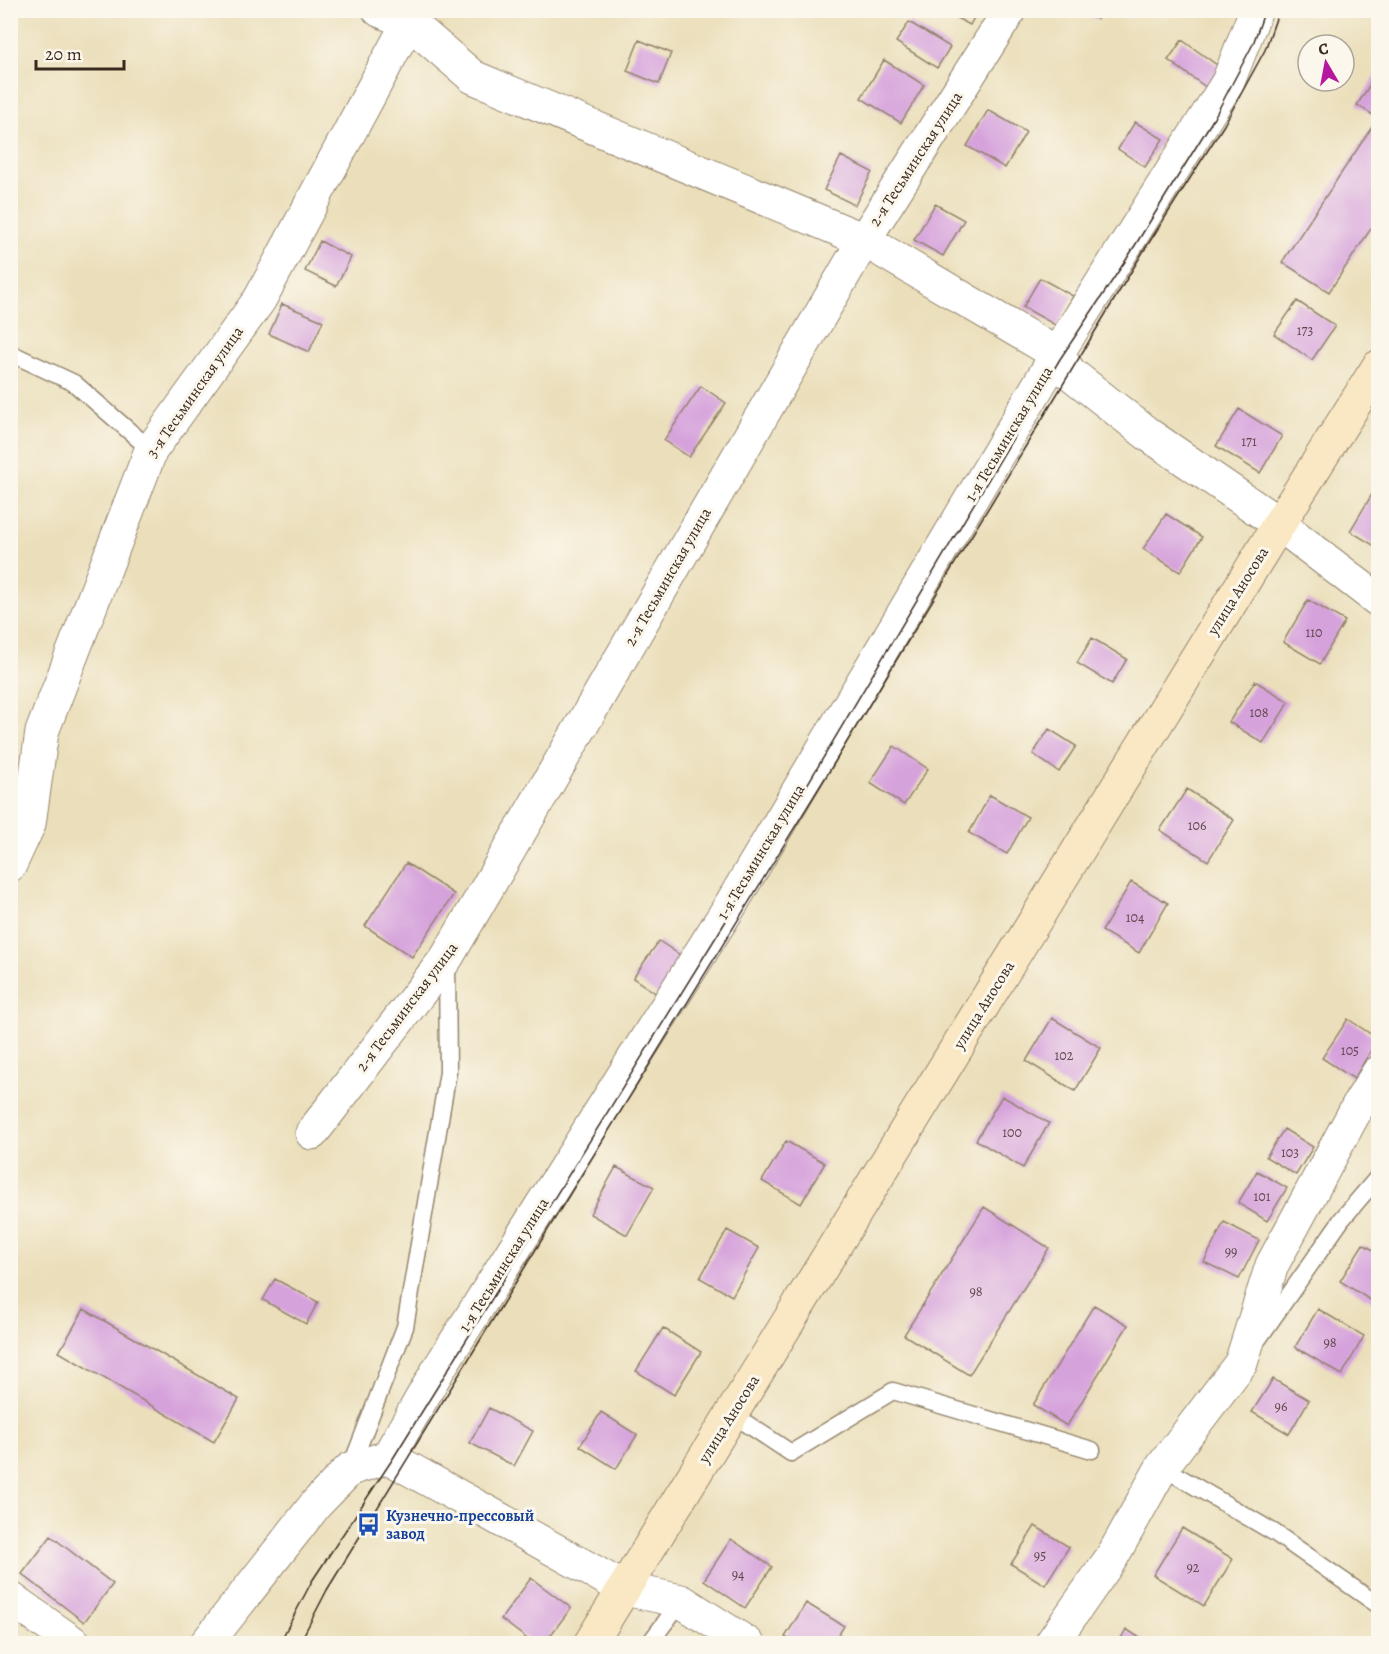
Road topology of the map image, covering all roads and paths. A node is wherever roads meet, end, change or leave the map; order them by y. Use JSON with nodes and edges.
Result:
{"nodes":[{"id":1,"x":379,"y":10,"type":"edge"},
{"id":2,"x":1010,"y":10,"type":"edge"},
{"id":3,"x":1256,"y":10,"type":"edge"},
{"id":4,"x":413,"y":17,"type":"edge"},
{"id":5,"x":864,"y":240,"type":"junction"},
{"id":6,"x":10,"y":353,"type":"edge"},
{"id":7,"x":1057,"y":354,"type":"junction"},
{"id":8,"x":1378,"y":367,"type":"edge"},
{"id":9,"x":151,"y":450,"type":"junction"},
{"id":10,"x":1279,"y":524,"type":"junction"},
{"id":11,"x":1378,"y":600,"type":"edge"},
{"id":12,"x":10,"y":865,"type":"edge"},
{"id":13,"x":447,"y":957,"type":"junction"},
{"id":14,"x":1378,"y":1073,"type":"edge"},
{"id":15,"x":312,"y":1133,"type":"dead end"},
{"id":16,"x":1378,"y":1177,"type":"edge"},
{"id":17,"x":1241,"y":1363,"type":"junction"},
{"id":18,"x":732,"y":1414,"type":"junction"},
{"id":19,"x":1092,"y":1450,"type":"dead end"},
{"id":20,"x":388,"y":1457,"type":"junction"},
{"id":21,"x":1162,"y":1467,"type":"junction"},
{"id":22,"x":350,"y":1468,"type":"junction"},
{"id":23,"x":625,"y":1589,"type":"junction"},
{"id":24,"x":10,"y":1598,"type":"edge"},
{"id":25,"x":681,"y":1601,"type":"junction"},
{"id":26,"x":1378,"y":1605,"type":"edge"},
{"id":27,"x":75,"y":1644,"type":"edge"},
{"id":28,"x":206,"y":1644,"type":"edge"},
{"id":29,"x":590,"y":1644,"type":"edge"},
{"id":30,"x":649,"y":1644,"type":"edge"},
{"id":31,"x":748,"y":1644,"type":"edge"},
{"id":32,"x":1051,"y":1644,"type":"edge"}],
"edges":[{"from":1,"to":4,"type":"street"},
{"from":2,"to":5,"type":"street","name":"2-я Тесьминская улица"},
{"from":3,"to":7,"type":"street","name":"1-я Тесьминская улица"},
{"from":4,"to":5,"type":"street"},
{"from":4,"to":9,"type":"street","name":"3-я Тесьминская улица"},
{"from":5,"to":7,"type":"street"},
{"from":5,"to":13,"type":"street","name":"2-я Тесьминская улица"},
{"from":6,"to":9,"type":"lane"},
{"from":7,"to":10,"type":"street"},
{"from":7,"to":20,"type":"street","name":"1-я Тесьминская улица"},
{"from":8,"to":10,"type":"main road","name":"улица Аносова"},
{"from":9,"to":12,"type":"street","name":"3-я Тесьминская улица"},
{"from":10,"to":11,"type":"street"},
{"from":10,"to":18,"type":"main road","name":"улица Аносова"},
{"from":13,"to":15,"type":"street","name":"2-я Тесьминская улица"},
{"from":13,"to":22,"type":"lane"},
{"from":14,"to":17,"type":"street"},
{"from":16,"to":17,"type":"lane"},
{"from":17,"to":21,"type":"street"},
{"from":18,"to":19,"type":"lane"},
{"from":18,"to":23,"type":"main road","name":"улица Аносова"},
{"from":20,"to":22,"type":"street"},
{"from":20,"to":23,"type":"street"},
{"from":21,"to":26,"type":"lane"},
{"from":21,"to":32,"type":"street"},
{"from":22,"to":28,"type":"street"},
{"from":23,"to":25,"type":"street"},
{"from":23,"to":29,"type":"main road","name":"улица Аносова"},
{"from":24,"to":27,"type":"street"},
{"from":25,"to":30,"type":"lane"},
{"from":25,"to":31,"type":"street"}]}
